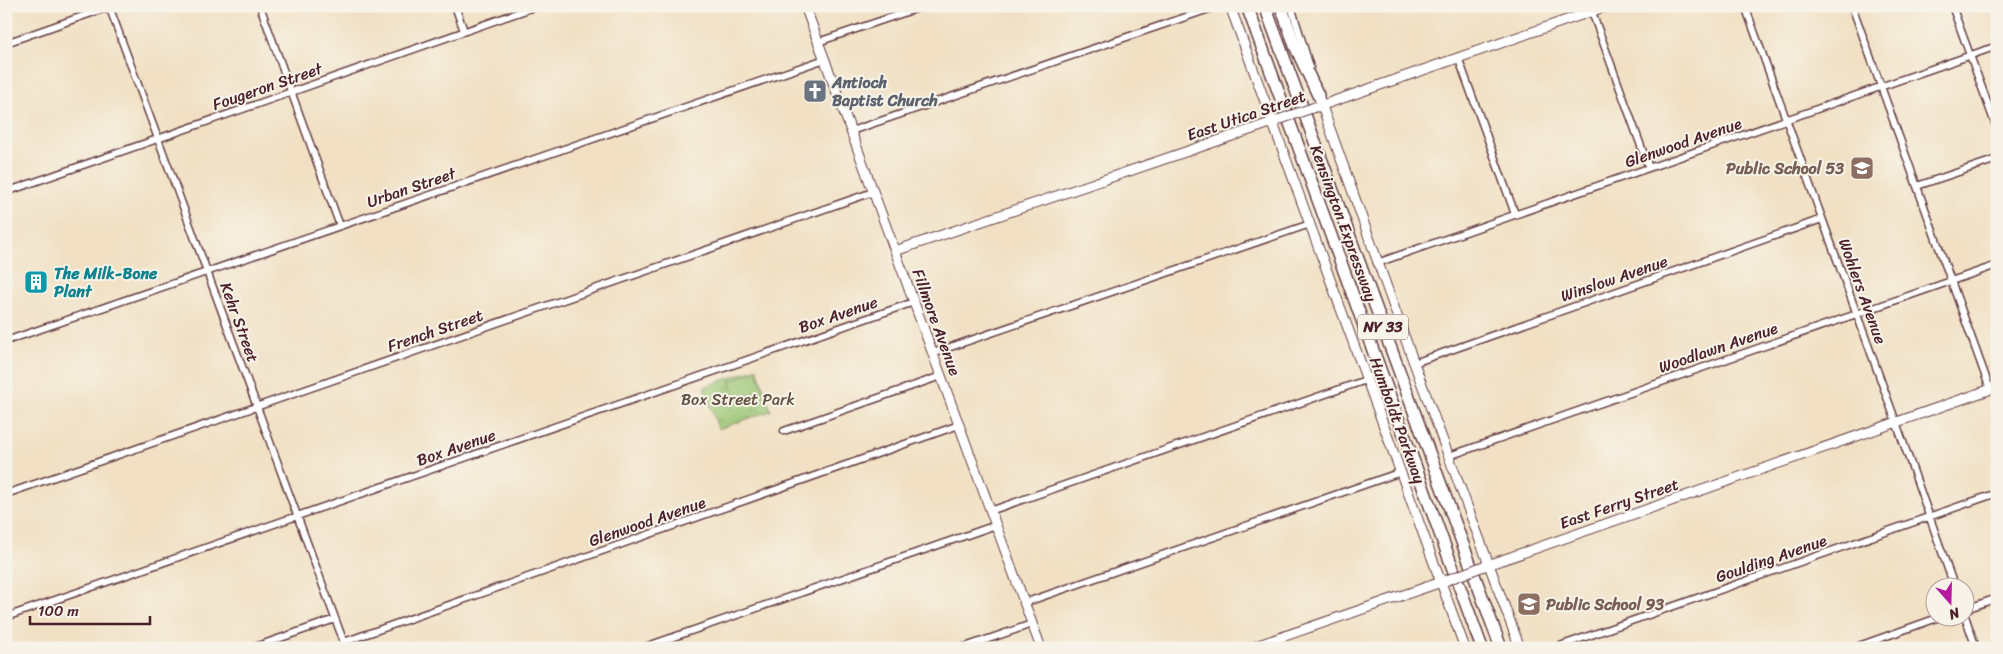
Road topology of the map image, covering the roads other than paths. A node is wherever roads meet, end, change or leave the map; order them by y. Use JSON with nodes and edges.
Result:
{"nodes":[{"id":1,"x":109,"y":6,"type":"edge"},
{"id":2,"x":260,"y":6,"type":"edge"},
{"id":3,"x":455,"y":6,"type":"edge"},
{"id":4,"x":537,"y":6,"type":"edge"},
{"id":5,"x":805,"y":6,"type":"edge"},
{"id":6,"x":924,"y":6,"type":"edge"},
{"id":7,"x":1218,"y":6,"type":"edge"},
{"id":8,"x":1230,"y":6,"type":"edge"},
{"id":9,"x":1247,"y":6,"type":"edge"},
{"id":10,"x":1265,"y":6,"type":"edge"},
{"id":11,"x":1281,"y":6,"type":"edge"},
{"id":12,"x":1290,"y":6,"type":"edge"},
{"id":13,"x":1607,"y":6,"type":"edge"},
{"id":14,"x":1744,"y":6,"type":"edge"},
{"id":15,"x":1852,"y":6,"type":"edge"},
{"id":16,"x":1952,"y":6,"type":"edge"},
{"id":17,"x":1592,"y":12,"type":"junction"},
{"id":18,"x":464,"y":31,"type":"junction"},
{"id":19,"x":818,"y":42,"type":"junction"},
{"id":20,"x":6,"y":43,"type":"edge"},
{"id":21,"x":1997,"y":46,"type":"edge"},
{"id":22,"x":1970,"y":56,"type":"junction"},
{"id":23,"x":1458,"y":57,"type":"junction"},
{"id":24,"x":824,"y":59,"type":"junction"},
{"id":25,"x":1882,"y":86,"type":"junction"},
{"id":26,"x":291,"y":92,"type":"junction"},
{"id":27,"x":1318,"y":102,"type":"junction"},
{"id":28,"x":1275,"y":121,"type":"junction"},
{"id":29,"x":1786,"y":121,"type":"junction"},
{"id":30,"x":1997,"y":129,"type":"edge"},
{"id":31,"x":851,"y":131,"type":"junction"},
{"id":32,"x":158,"y":138,"type":"junction"},
{"id":33,"x":1997,"y":159,"type":"edge"},
{"id":34,"x":1649,"y":168,"type":"junction"},
{"id":35,"x":1917,"y":186,"type":"junction"},
{"id":36,"x":6,"y":192,"type":"edge"},
{"id":37,"x":873,"y":192,"type":"junction"},
{"id":38,"x":1515,"y":214,"type":"junction"},
{"id":39,"x":1822,"y":219,"type":"junction"},
{"id":40,"x":1310,"y":224,"type":"junction"},
{"id":41,"x":340,"y":226,"type":"junction"},
{"id":42,"x":895,"y":251,"type":"junction"},
{"id":43,"x":1377,"y":263,"type":"junction"},
{"id":44,"x":1997,"y":265,"type":"edge"},
{"id":45,"x":207,"y":272,"type":"junction"},
{"id":46,"x":1951,"y":281,"type":"junction"},
{"id":47,"x":914,"y":302,"type":"junction"},
{"id":48,"x":1856,"y":314,"type":"junction"},
{"id":49,"x":6,"y":341,"type":"edge"},
{"id":50,"x":933,"y":353,"type":"junction"},
{"id":51,"x":1414,"y":363,"type":"junction"},
{"id":52,"x":941,"y":376,"type":"junction"},
{"id":53,"x":1366,"y":380,"type":"junction"},
{"id":54,"x":1993,"y":388,"type":"edge"},
{"id":55,"x":257,"y":407,"type":"junction"},
{"id":56,"x":1896,"y":422,"type":"junction"},
{"id":57,"x":959,"y":425,"type":"junction"},
{"id":58,"x":784,"y":431,"type":"dead end"},
{"id":59,"x":1449,"y":456,"type":"junction"},
{"id":60,"x":1401,"y":472,"type":"junction"},
{"id":61,"x":1997,"y":493,"type":"edge"},
{"id":62,"x":6,"y":494,"type":"edge"},
{"id":63,"x":990,"y":511,"type":"junction"},
{"id":64,"x":297,"y":517,"type":"junction"},
{"id":65,"x":1930,"y":517,"type":"junction"},
{"id":66,"x":996,"y":526,"type":"junction"},
{"id":67,"x":1487,"y":566,"type":"junction"},
{"id":68,"x":1951,"y":576,"type":"edge"},
{"id":69,"x":1444,"y":581,"type":"junction"},
{"id":70,"x":1997,"y":598,"type":"edge"},
{"id":71,"x":1024,"y":603,"type":"junction"},
{"id":72,"x":1976,"y":605,"type":"edge"},
{"id":73,"x":6,"y":617,"type":"edge"},
{"id":74,"x":335,"y":619,"type":"junction"},
{"id":75,"x":1926,"y":622,"type":"edge"},
{"id":76,"x":1032,"y":624,"type":"junction"},
{"id":77,"x":1968,"y":626,"type":"edge"},
{"id":78,"x":345,"y":645,"type":"edge"},
{"id":79,"x":252,"y":648,"type":"edge"},
{"id":80,"x":642,"y":648,"type":"edge"},
{"id":81,"x":962,"y":648,"type":"edge"},
{"id":82,"x":1041,"y":648,"type":"edge"},
{"id":83,"x":1250,"y":648,"type":"edge"},
{"id":84,"x":1465,"y":648,"type":"edge"},
{"id":85,"x":1482,"y":648,"type":"edge"},
{"id":86,"x":1501,"y":648,"type":"edge"},
{"id":87,"x":1520,"y":648,"type":"edge"},
{"id":88,"x":1554,"y":648,"type":"edge"},
{"id":89,"x":1853,"y":648,"type":"edge"},
{"id":90,"x":1976,"y":648,"type":"edge"}],
"edges":[{"from":1,"to":20,"type":"street"},
{"from":1,"to":32,"type":"street","name":"Kehr Street"},
{"from":2,"to":26,"type":"street"},
{"from":3,"to":18,"type":"street"},
{"from":4,"to":18,"type":"street","name":"Fougeron Street"},
{"from":5,"to":19,"type":"street","name":"Fillmore Avenue"},
{"from":6,"to":19,"type":"street"},
{"from":7,"to":31,"type":"street"},
{"from":8,"to":28,"type":"street","name":"Humboldt Parkway"},
{"from":9,"to":85,"type":"highway","name":"Kensington Expressway","number":"NY 33"},
{"from":10,"to":86,"type":"highway","name":"Kensington Expressway","number":"NY 33"},
{"from":11,"to":27,"type":"highway"},
{"from":12,"to":27,"type":"street"},
{"from":13,"to":17,"type":"street","name":"East Utica Street"},
{"from":14,"to":29,"type":"street","name":"Wohlers Avenue"},
{"from":15,"to":25,"type":"street"},
{"from":16,"to":22,"type":"street"},
{"from":17,"to":23,"type":"street","name":"East Utica Street"},
{"from":17,"to":34,"type":"street"},
{"from":18,"to":26,"type":"street","name":"Fougeron Street"},
{"from":19,"to":24,"type":"street","name":"Fillmore Avenue"},
{"from":21,"to":22,"type":"street","name":"Glenwood Avenue"},
{"from":22,"to":25,"type":"street","name":"Glenwood Avenue"},
{"from":22,"to":30,"type":"street"},
{"from":23,"to":27,"type":"street","name":"East Utica Street"},
{"from":23,"to":38,"type":"street"},
{"from":24,"to":31,"type":"street","name":"Fillmore Avenue"},
{"from":24,"to":41,"type":"street","name":"Urban Street"},
{"from":25,"to":29,"type":"street","name":"Glenwood Avenue"},
{"from":25,"to":35,"type":"street"},
{"from":26,"to":32,"type":"street","name":"Fougeron Street"},
{"from":26,"to":41,"type":"street"},
{"from":27,"to":28,"type":"street","name":"East Utica Street","bridge":true},
{"from":27,"to":43,"type":"street"},
{"from":28,"to":40,"type":"street","name":"Humboldt Parkway"},
{"from":28,"to":42,"type":"street","name":"East Utica Street"},
{"from":29,"to":34,"type":"street","name":"Glenwood Avenue"},
{"from":29,"to":39,"type":"street","name":"Wohlers Avenue"},
{"from":31,"to":37,"type":"street","name":"Fillmore Avenue"},
{"from":32,"to":36,"type":"street","name":"Fougeron Street"},
{"from":32,"to":45,"type":"street","name":"Kehr Street"},
{"from":33,"to":35,"type":"street"},
{"from":34,"to":38,"type":"street","name":"Glenwood Avenue"},
{"from":35,"to":46,"type":"street"},
{"from":37,"to":42,"type":"street","name":"Fillmore Avenue"},
{"from":37,"to":55,"type":"street","name":"French Street"},
{"from":38,"to":43,"type":"street","name":"Glenwood Avenue"},
{"from":39,"to":48,"type":"street","name":"Wohlers Avenue"},
{"from":39,"to":51,"type":"street","name":"Winslow Avenue"},
{"from":40,"to":50,"type":"street"},
{"from":40,"to":53,"type":"street","name":"Humboldt Parkway"},
{"from":41,"to":45,"type":"street","name":"Urban Street"},
{"from":42,"to":47,"type":"street","name":"Fillmore Avenue"},
{"from":43,"to":51,"type":"street"},
{"from":44,"to":46,"type":"street","name":"Woodlawn Avenue"},
{"from":45,"to":49,"type":"street","name":"Urban Street"},
{"from":45,"to":55,"type":"street","name":"Kehr Street"},
{"from":46,"to":48,"type":"street","name":"Woodlawn Avenue"},
{"from":46,"to":54,"type":"street"},
{"from":47,"to":50,"type":"street","name":"Fillmore Avenue"},
{"from":47,"to":64,"type":"street","name":"Box Avenue"},
{"from":48,"to":56,"type":"street","name":"Wohlers Avenue"},
{"from":48,"to":59,"type":"street","name":"Woodlawn Avenue"},
{"from":50,"to":52,"type":"street","name":"Fillmore Avenue"},
{"from":51,"to":59,"type":"street"},
{"from":52,"to":57,"type":"street","name":"Fillmore Avenue"},
{"from":52,"to":58,"type":"street"},
{"from":53,"to":60,"type":"street","name":"Humboldt Parkway"},
{"from":53,"to":63,"type":"street"},
{"from":54,"to":56,"type":"street","name":"East Ferry Street"},
{"from":55,"to":62,"type":"street","name":"French Street"},
{"from":55,"to":64,"type":"street","name":"Kehr Street"},
{"from":56,"to":65,"type":"street","name":"Wohlers Avenue"},
{"from":56,"to":67,"type":"street","name":"East Ferry Street"},
{"from":57,"to":63,"type":"street","name":"Fillmore Avenue"},
{"from":57,"to":78,"type":"street","name":"Glenwood Avenue"},
{"from":59,"to":67,"type":"street"},
{"from":60,"to":69,"type":"street","name":"Humboldt Parkway"},
{"from":60,"to":71,"type":"street"},
{"from":61,"to":65,"type":"street","name":"Goulding Avenue"},
{"from":63,"to":66,"type":"street","name":"Fillmore Avenue"},
{"from":64,"to":73,"type":"street","name":"Box Avenue"},
{"from":64,"to":74,"type":"street","name":"Kehr Street"},
{"from":65,"to":68,"type":"street","name":"Wohlers Avenue"},
{"from":65,"to":88,"type":"street","name":"Goulding Avenue"},
{"from":66,"to":71,"type":"street","name":"Fillmore Avenue"},
{"from":66,"to":80,"type":"street"},
{"from":67,"to":69,"type":"street","name":"East Ferry Street","bridge":true},
{"from":67,"to":87,"type":"street"},
{"from":69,"to":83,"type":"street","name":"East Ferry Street"},
{"from":69,"to":84,"type":"street","name":"Humboldt Parkway"},
{"from":70,"to":72,"type":"street"},
{"from":71,"to":76,"type":"street","name":"Fillmore Avenue"},
{"from":74,"to":78,"type":"street","name":"Kehr Street"},
{"from":74,"to":79,"type":"street"},
{"from":75,"to":89,"type":"street"},
{"from":76,"to":81,"type":"street"},
{"from":76,"to":82,"type":"street","name":"Fillmore Avenue"},
{"from":77,"to":90,"type":"street"}]}
